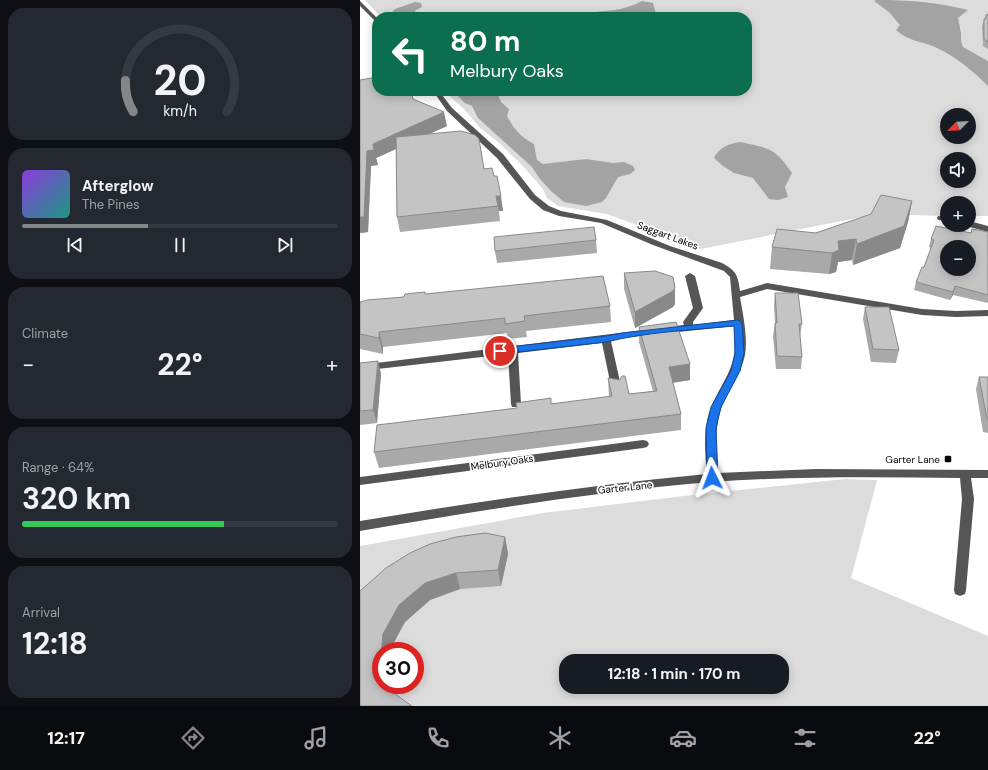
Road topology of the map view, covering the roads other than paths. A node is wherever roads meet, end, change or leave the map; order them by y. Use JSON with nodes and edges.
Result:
{"nodes":[{"id":1,"x":360,"y":3,"type":"edge"},
{"id":2,"x":372,"y":16,"type":"edge"},
{"id":3,"x":440,"y":96,"type":"edge"},
{"id":4,"x":976,"y":226,"type":"edge"},
{"id":5,"x":988,"y":229,"type":"edge"},
{"id":6,"x":690,"y":276,"type":"dead end"},
{"id":7,"x":735,"y":294,"type":"junction"},
{"id":8,"x":988,"y":313,"type":"edge"},
{"id":9,"x":738,"y":323,"type":"junction"},
{"id":10,"x":689,"y":327,"type":"junction"},
{"id":11,"x":606,"y":339,"type":"junction"},
{"id":12,"x":513,"y":350,"type":"junction"},
{"id":13,"x":360,"y":368,"type":"edge"},
{"id":14,"x":617,"y":391,"type":"edge"},
{"id":15,"x":516,"y":404,"type":"edge"},
{"id":16,"x":643,"y":444,"type":"dead end"},
{"id":17,"x":965,"y":474,"type":"junction"},
{"id":18,"x":988,"y":474,"type":"edge"},
{"id":19,"x":712,"y":478,"type":"junction"},
{"id":20,"x":360,"y":481,"type":"edge"},
{"id":21,"x":360,"y":526,"type":"edge"},
{"id":22,"x":960,"y":590,"type":"dead end"}],
"edges":[{"from":1,"to":2,"type":"street"},
{"from":3,"to":7,"type":"street","name":"Saggart Lakes"},
{"from":4,"to":5,"type":"street"},
{"from":6,"to":10,"type":"street"},
{"from":7,"to":8,"type":"street"},
{"from":7,"to":9,"type":"street","name":"Saggart Lakes"},
{"from":9,"to":10,"type":"street"},
{"from":9,"to":19,"type":"street","name":"Saggart Lakes"},
{"from":10,"to":11,"type":"street"},
{"from":11,"to":12,"type":"street"},
{"from":11,"to":14,"type":"street"},
{"from":12,"to":13,"type":"street"},
{"from":12,"to":15,"type":"street"},
{"from":16,"to":20,"type":"street","name":"Melbury Oaks"},
{"from":17,"to":18,"type":"street","name":"Garter Lane"},
{"from":17,"to":19,"type":"street","name":"Garter Lane"},
{"from":17,"to":22,"type":"street"},
{"from":19,"to":21,"type":"street","name":"Garter Lane"}]}
